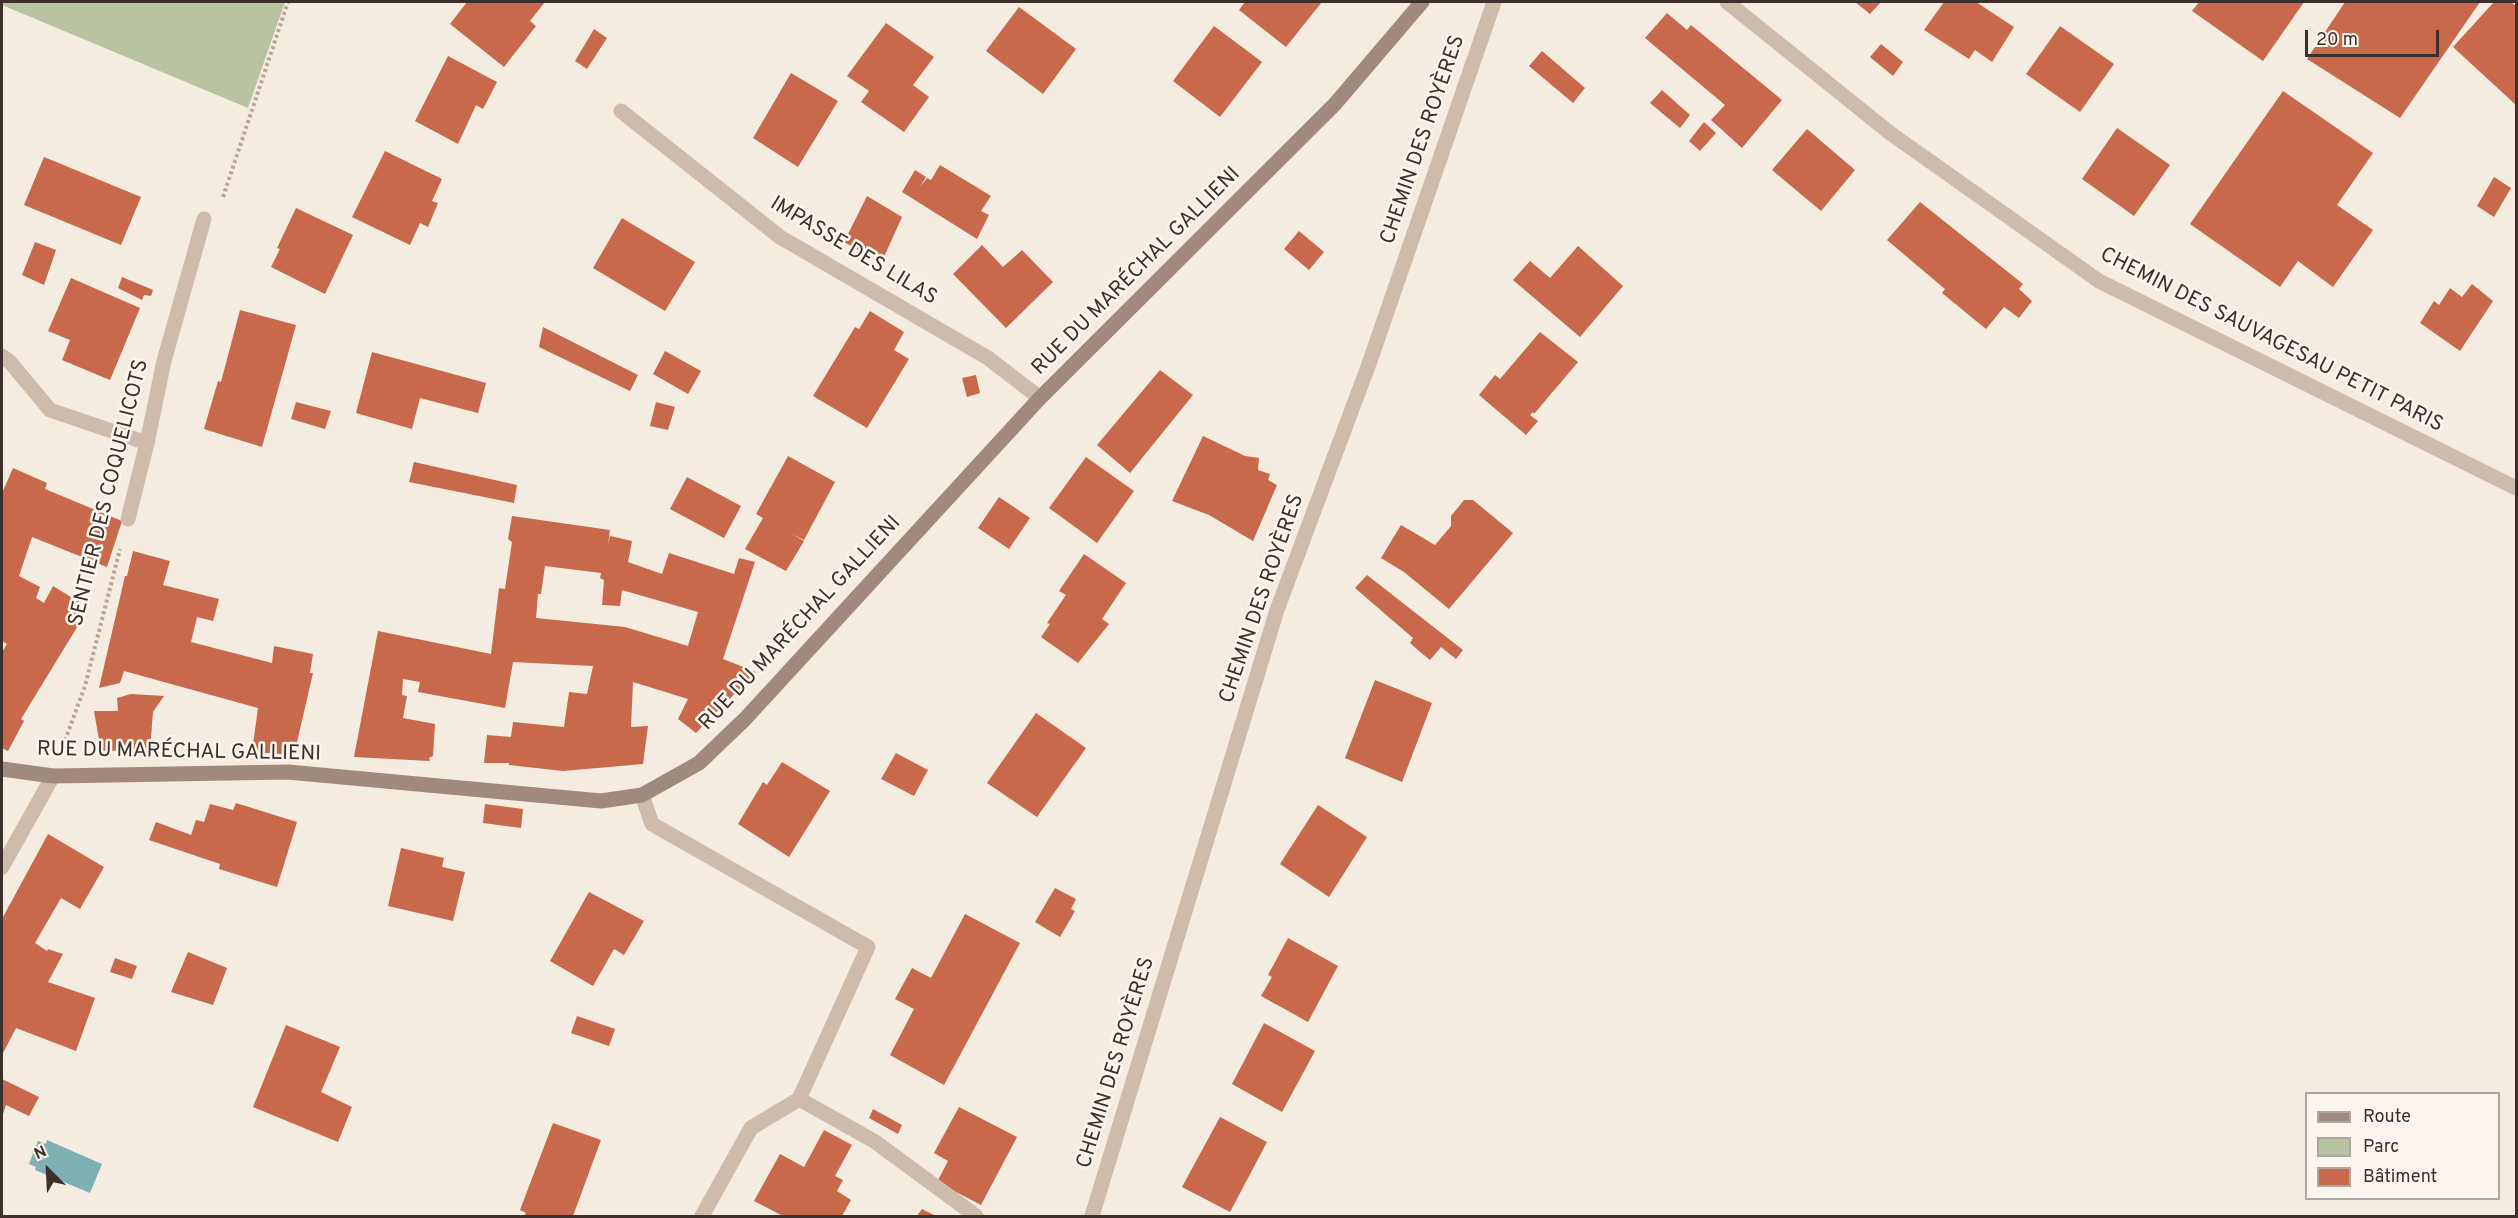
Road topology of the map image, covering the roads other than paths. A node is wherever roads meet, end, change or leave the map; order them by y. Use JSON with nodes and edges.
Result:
{"nodes":[{"id":1,"x":1422,"y":2,"type":"edge"},
{"id":2,"x":1494,"y":2,"type":"edge"},
{"id":3,"x":1727,"y":2,"type":"edge"},
{"id":4,"x":621,"y":111,"type":"dead end"},
{"id":5,"x":204,"y":219,"type":"road end"},
{"id":6,"x":2,"y":356,"type":"edge"},
{"id":7,"x":1040,"y":398,"type":"junction"},
{"id":8,"x":147,"y":443,"type":"junction"},
{"id":9,"x":2517,"y":488,"type":"edge"},
{"id":10,"x":128,"y":519,"type":"road end"},
{"id":11,"x":2,"y":769,"type":"edge"},
{"id":12,"x":53,"y":776,"type":"junction"},
{"id":13,"x":642,"y":795,"type":"junction"},
{"id":14,"x":2,"y":867,"type":"edge"},
{"id":15,"x":799,"y":1099,"type":"junction"},
{"id":16,"x":702,"y":1216,"type":"edge"},
{"id":17,"x":976,"y":1216,"type":"edge"},
{"id":18,"x":1092,"y":1216,"type":"edge"}],
"edges":[{"from":1,"to":7,"type":"street","name":"RUE DU MARÉCHAL GALLIENI"},
{"from":2,"to":18,"type":"street","name":"CHEMIN DES ROYÈRES"},
{"from":3,"to":9,"type":"street","name":"CHEMIN DES SAUVAGESAU PETIT PARIS"},
{"from":4,"to":7,"type":"street","name":"IMPASSE DES LILAS"},
{"from":5,"to":8,"type":"street","name":"SENTIER DES COQUELICOTS"},
{"from":6,"to":8,"type":"street"},
{"from":7,"to":13,"type":"street","name":"RUE DU MARÉCHAL GALLIENI"},
{"from":8,"to":10,"type":"street","name":"SENTIER DES COQUELICOTS"},
{"from":11,"to":12,"type":"street","name":"RUE DU MARÉCHAL GALLIENI"},
{"from":12,"to":13,"type":"street","name":"RUE DU MARÉCHAL GALLIENI"},
{"from":12,"to":14,"type":"street"},
{"from":13,"to":15,"type":"street"},
{"from":15,"to":16,"type":"street"},
{"from":15,"to":17,"type":"street"}]}
